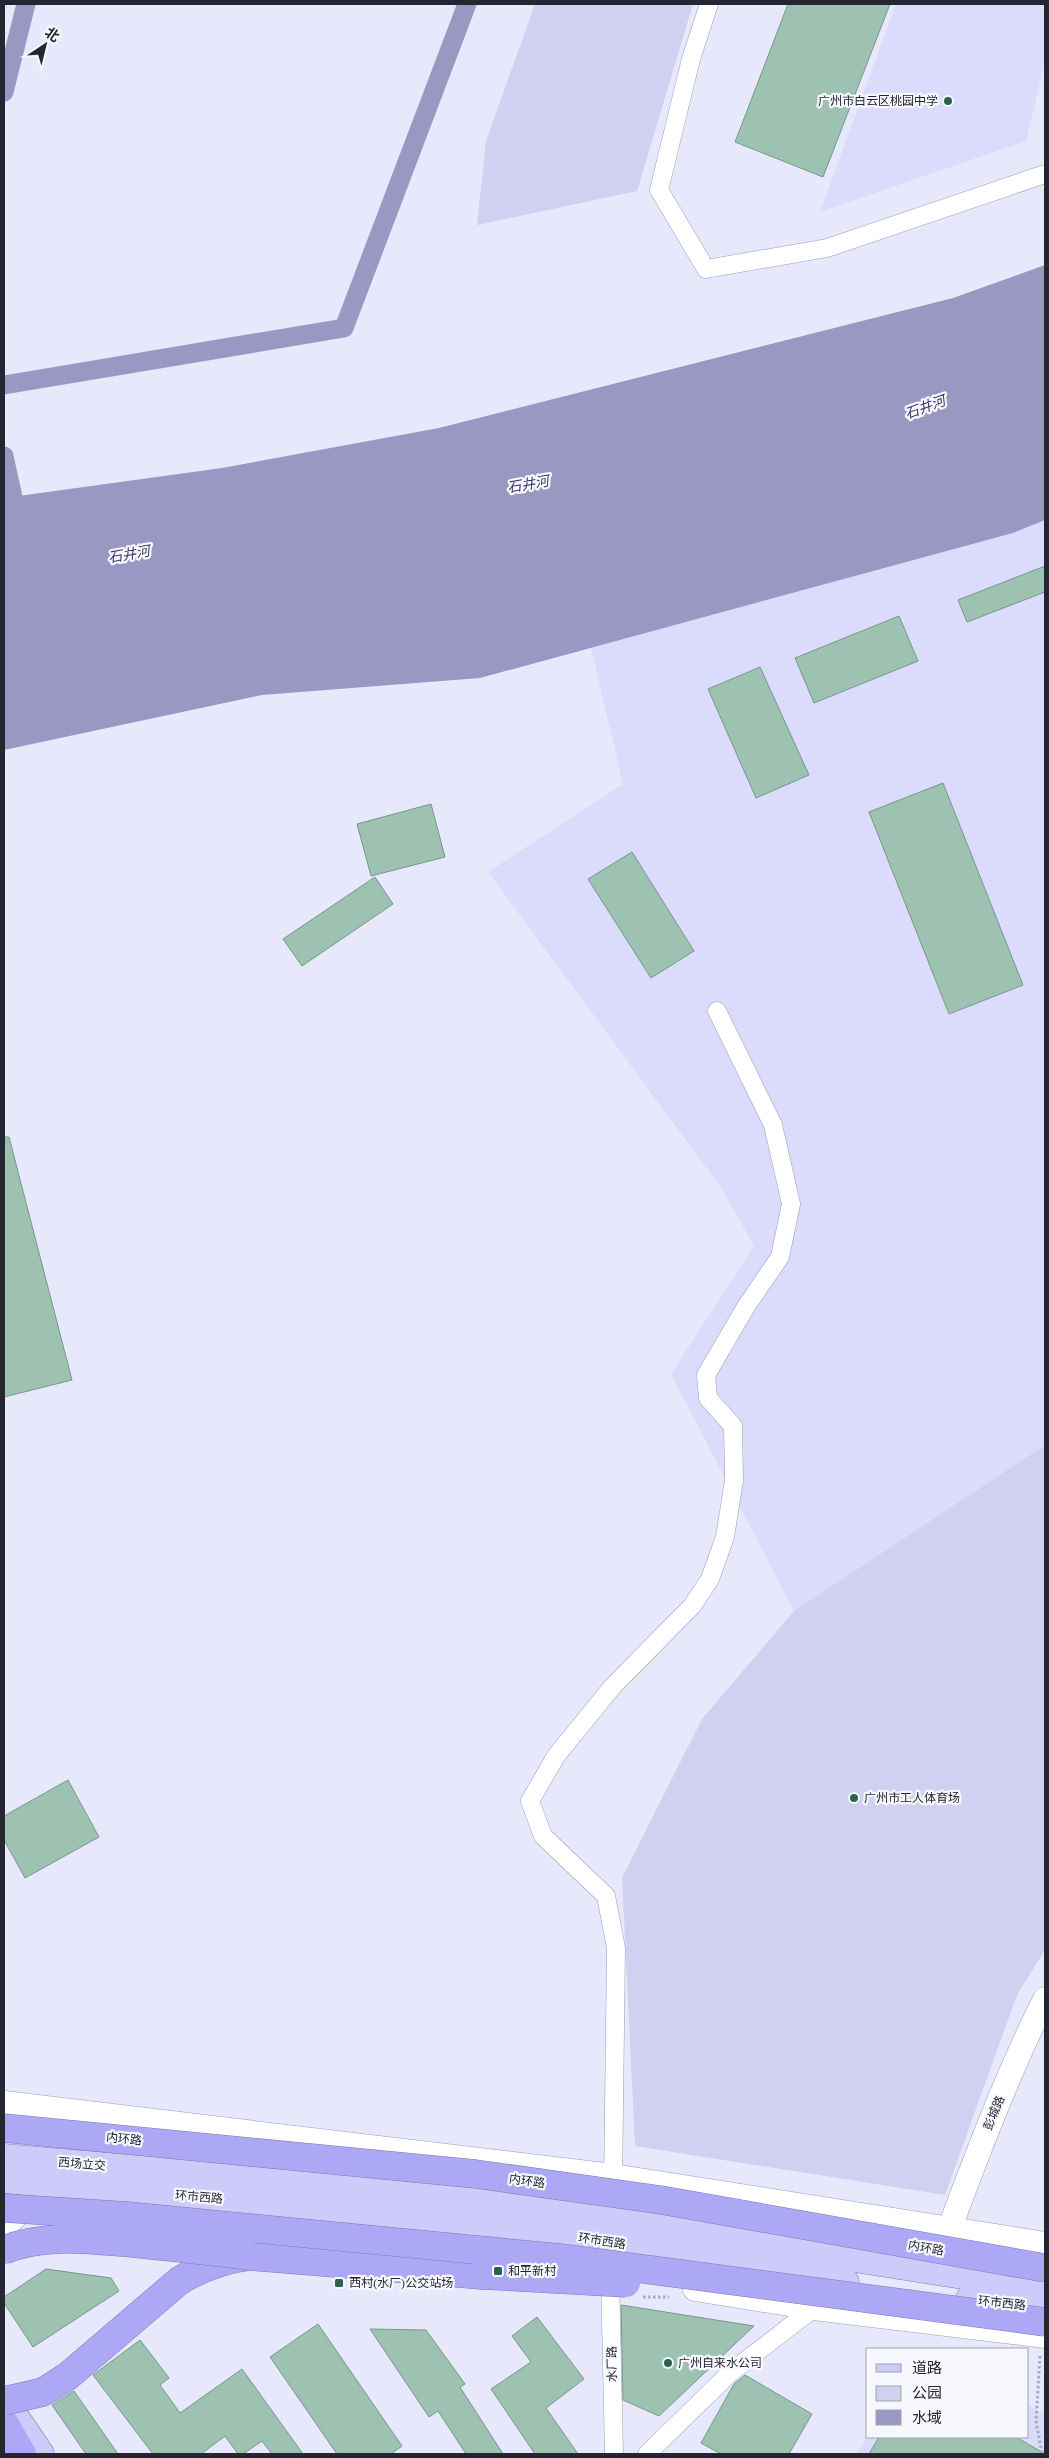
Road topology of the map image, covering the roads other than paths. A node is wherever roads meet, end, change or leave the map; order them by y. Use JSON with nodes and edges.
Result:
{"nodes":[{"id":1,"x":709,"y":4,"type":"edge"},
{"id":2,"x":1045,"y":174,"type":"edge"},
{"id":3,"x":717,"y":1011,"type":"dead end"},
{"id":4,"x":1045,"y":1999,"type":"edge"},
{"id":5,"x":4,"y":2102,"type":"edge"},
{"id":6,"x":4,"y":2117,"type":"edge"},
{"id":7,"x":4,"y":2128,"type":"edge"},
{"id":8,"x":4,"y":2137,"type":"edge"},
{"id":9,"x":329,"y":2154,"type":"junction"},
{"id":10,"x":4,"y":2158,"type":"edge"},
{"id":11,"x":476,"y":2174,"type":"junction"},
{"id":12,"x":613,"y":2176,"type":"junction"},
{"id":13,"x":4,"y":2179,"type":"edge"},
{"id":14,"x":158,"y":2182,"type":"junction"},
{"id":15,"x":310,"y":2208,"type":"junction"},
{"id":16,"x":843,"y":2213,"type":"junction"},
{"id":17,"x":7,"y":2216,"type":"edge"},
{"id":18,"x":613,"y":2220,"type":"junction"},
{"id":19,"x":904,"y":2223,"type":"junction"},
{"id":20,"x":199,"y":2227,"type":"junction"},
{"id":21,"x":949,"y":2230,"type":"junction"},
{"id":22,"x":552,"y":2233,"type":"junction"},
{"id":23,"x":1045,"y":2244,"type":"edge"},
{"id":24,"x":769,"y":2245,"type":"junction"},
{"id":25,"x":1003,"y":2245,"type":"junction"},
{"id":26,"x":4,"y":2250,"type":"edge"},
{"id":27,"x":1045,"y":2255,"type":"edge"},
{"id":28,"x":250,"y":2256,"type":"junction"},
{"id":29,"x":1045,"y":2268,"type":"edge"},
{"id":30,"x":610,"y":2275,"type":"junction"},
{"id":31,"x":963,"y":2275,"type":"junction"},
{"id":32,"x":1045,"y":2284,"type":"edge"},
{"id":33,"x":811,"y":2293,"type":"junction"},
{"id":34,"x":1045,"y":2307,"type":"edge"},
{"id":35,"x":1044,"y":2331,"type":"edge"},
{"id":36,"x":4,"y":2401,"type":"edge"},
{"id":37,"x":4,"y":2416,"type":"edge"},
{"id":38,"x":4,"y":2423,"type":"edge"},
{"id":39,"x":4,"y":2438,"type":"edge"},
{"id":40,"x":28,"y":2453,"type":"edge"},
{"id":41,"x":614,"y":2454,"type":"edge"},
{"id":42,"x":647,"y":2454,"type":"edge"}],
"edges":[{"from":1,"to":2,"type":"street"},
{"from":3,"to":12,"type":"street"},
{"from":4,"to":21,"type":"main road","name":"彭城路"},
{"from":5,"to":9,"type":"main road"},
{"from":6,"to":11,"type":"highway","bridge":true},
{"from":7,"to":11,"type":"highway","name":"内环路","bridge":true},
{"from":8,"to":9,"type":"main road"},
{"from":9,"to":12,"type":"main road"},
{"from":9,"to":18,"type":"main road"},
{"from":10,"to":14,"type":"main road","name":"西场立交"},
{"from":11,"to":29,"type":"highway","name":"内环路","bridge":true},
{"from":12,"to":16,"type":"main road"},
{"from":12,"to":18,"type":"street"},
{"from":13,"to":14,"type":"main road","name":"西场立交"},
{"from":14,"to":15,"type":"main road","name":"环市西路"},
{"from":14,"to":18,"type":"main road","name":"环市西路"},
{"from":15,"to":20,"type":"main road"},
{"from":15,"to":22,"type":"main road","name":"环市西路"},
{"from":16,"to":19,"type":"main road"},
{"from":16,"to":24,"type":"main road"},
{"from":17,"to":20,"type":"main road"},
{"from":17,"to":33,"type":"highway","bridge":true},
{"from":18,"to":24,"type":"main road","name":"环市西路"},
{"from":19,"to":21,"type":"main road"},
{"from":19,"to":25,"type":"street"},
{"from":20,"to":30,"type":"main road"},
{"from":21,"to":25,"type":"main road"},
{"from":22,"to":30,"type":"main road"},
{"from":22,"to":33,"type":"main road","name":"环市西路"},
{"from":23,"to":25,"type":"main road"},
{"from":24,"to":31,"type":"main road","name":"环市西路"},
{"from":25,"to":27,"type":"street"},
{"from":25,"to":31,"type":"street"},
{"from":26,"to":28,"type":"highway","bridge":true},
{"from":28,"to":33,"type":"highway","bridge":true},
{"from":28,"to":36,"type":"highway","bridge":true},
{"from":30,"to":33,"type":"main road"},
{"from":30,"to":41,"type":"street","name":"水厂路"},
{"from":31,"to":32,"type":"main road","name":"环市西路"},
{"from":33,"to":34,"type":"main road","name":"环市西路"},
{"from":33,"to":35,"type":"highway","bridge":true},
{"from":33,"to":42,"type":"street"},
{"from":36,"to":40,"type":"main road"},
{"from":37,"to":40,"type":"main road"},
{"from":38,"to":40,"type":"highway"},
{"from":39,"to":40,"type":"highway"}]}
